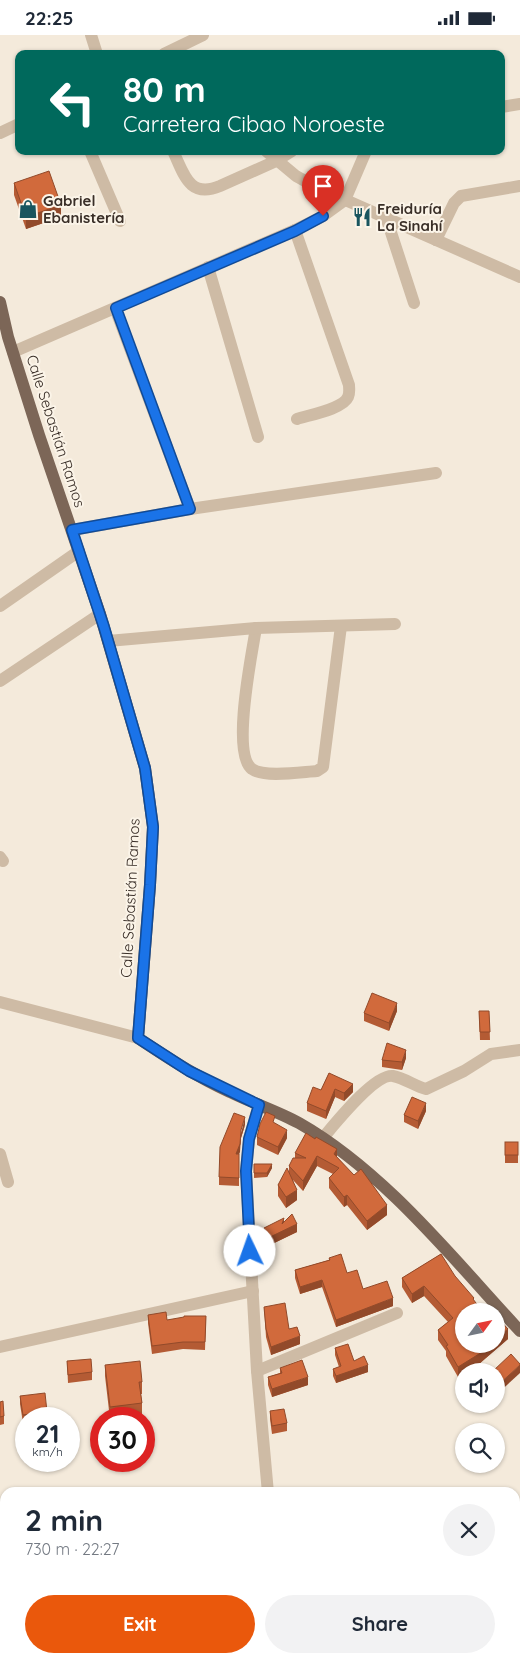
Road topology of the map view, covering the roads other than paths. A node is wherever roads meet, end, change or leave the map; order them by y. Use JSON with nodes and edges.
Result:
{"nodes":[{"id":1,"x":91,"y":35,"type":"edge"},
{"id":2,"x":203,"y":35,"type":"edge"},
{"id":3,"x":97,"y":50,"type":"edge"},
{"id":4,"x":172,"y":50,"type":"edge"},
{"id":5,"x":520,"y":104,"type":"edge"},
{"id":6,"x":505,"y":106,"type":"edge"},
{"id":7,"x":15,"y":126,"type":"edge"},
{"id":8,"x":0,"y":133,"type":"edge"},
{"id":9,"x":92,"y":155,"type":"edge"},
{"id":10,"x":175,"y":155,"type":"edge"},
{"id":11,"x":270,"y":155,"type":"edge"},
{"id":12,"x":286,"y":155,"type":"edge"},
{"id":13,"x":364,"y":155,"type":"edge"},
{"id":14,"x":276,"y":161,"type":"junction"},
{"id":15,"x":520,"y":186,"type":"edge"},
{"id":16,"x":345,"y":200,"type":"junction"},
{"id":17,"x":386,"y":217,"type":"junction"},
{"id":18,"x":120,"y":221,"type":"dead end"},
{"id":19,"x":295,"y":231,"type":"junction"},
{"id":20,"x":436,"y":240,"type":"junction"},
{"id":21,"x":208,"y":267,"type":"junction"},
{"id":22,"x":520,"y":277,"type":"edge"},
{"id":23,"x":0,"y":302,"type":"edge"},
{"id":24,"x":414,"y":303,"type":"dead end"},
{"id":25,"x":116,"y":308,"type":"junction"},
{"id":26,"x":4,"y":339,"type":"edge"},
{"id":27,"x":13,"y":352,"type":"junction"},
{"id":28,"x":297,"y":419,"type":"dead end"},
{"id":29,"x":258,"y":437,"type":"dead end"},
{"id":30,"x":436,"y":473,"type":"dead end"},
{"id":31,"x":190,"y":509,"type":"junction"},
{"id":32,"x":72,"y":530,"type":"junction"},
{"id":33,"x":79,"y":551,"type":"junction"},
{"id":34,"x":0,"y":606,"type":"edge"},
{"id":35,"x":100,"y":614,"type":"junction"},
{"id":36,"x":395,"y":624,"type":"dead end"},
{"id":37,"x":341,"y":625,"type":"junction"},
{"id":38,"x":256,"y":628,"type":"junction"},
{"id":39,"x":108,"y":641,"type":"junction"},
{"id":40,"x":0,"y":681,"type":"edge"},
{"id":41,"x":0,"y":1002,"type":"edge"},
{"id":42,"x":138,"y":1038,"type":"junction"},
{"id":43,"x":520,"y":1050,"type":"edge"},
{"id":44,"x":259,"y":1105,"type":"junction"},
{"id":45,"x":322,"y":1139,"type":"junction"},
{"id":46,"x":0,"y":1154,"type":"edge"},
{"id":47,"x":8,"y":1182,"type":"dead end"},
{"id":48,"x":253,"y":1291,"type":"junction"},
{"id":49,"x":397,"y":1313,"type":"dead end"},
{"id":50,"x":520,"y":1331,"type":"edge"},
{"id":51,"x":0,"y":1347,"type":"edge"},
{"id":52,"x":257,"y":1371,"type":"junction"},
{"id":53,"x":267,"y":1487,"type":"edge"}],
"edges":[{"from":1,"to":3,"type":"street"},
{"from":2,"to":4,"type":"street"},
{"from":5,"to":6,"type":"street"},
{"from":7,"to":8,"type":"street"},
{"from":9,"to":18,"type":"street"},
{"from":10,"to":14,"type":"street"},
{"from":11,"to":14,"type":"street"},
{"from":12,"to":14,"type":"street"},
{"from":13,"to":16,"type":"street"},
{"from":14,"to":16,"type":"street"},
{"from":15,"to":20,"type":"street"},
{"from":16,"to":17,"type":"street"},
{"from":16,"to":19,"type":"street"},
{"from":17,"to":20,"type":"street"},
{"from":17,"to":24,"type":"street"},
{"from":19,"to":21,"type":"street"},
{"from":19,"to":28,"type":"street"},
{"from":20,"to":22,"type":"street"},
{"from":21,"to":25,"type":"street"},
{"from":21,"to":29,"type":"street"},
{"from":23,"to":26,"type":"main road","name":"Calle Sebastián Ramos"},
{"from":25,"to":27,"type":"street"},
{"from":25,"to":31,"type":"street"},
{"from":26,"to":27,"type":"main road","name":"Calle Sebastián Ramos"},
{"from":27,"to":32,"type":"main road","name":"Calle Sebastián Ramos"},
{"from":30,"to":31,"type":"street"},
{"from":31,"to":32,"type":"street"},
{"from":32,"to":33,"type":"main road","name":"Calle Sebastián Ramos"},
{"from":33,"to":34,"type":"street"},
{"from":33,"to":35,"type":"main road","name":"Calle Sebastián Ramos"},
{"from":35,"to":39,"type":"main road","name":"Calle Sebastián Ramos"},
{"from":35,"to":40,"type":"street"},
{"from":36,"to":37,"type":"street"},
{"from":37,"to":38,"type":"street"},
{"from":37,"to":38,"type":"street"},
{"from":38,"to":39,"type":"street"},
{"from":39,"to":42,"type":"main road","name":"Calle Sebastián Ramos"},
{"from":41,"to":42,"type":"street"},
{"from":42,"to":44,"type":"main road"},
{"from":43,"to":45,"type":"street"},
{"from":44,"to":45,"type":"main road"},
{"from":44,"to":48,"type":"street"},
{"from":45,"to":50,"type":"main road"},
{"from":46,"to":47,"type":"street"},
{"from":48,"to":51,"type":"street"},
{"from":48,"to":52,"type":"street"},
{"from":49,"to":52,"type":"street"},
{"from":52,"to":53,"type":"street"}]}
